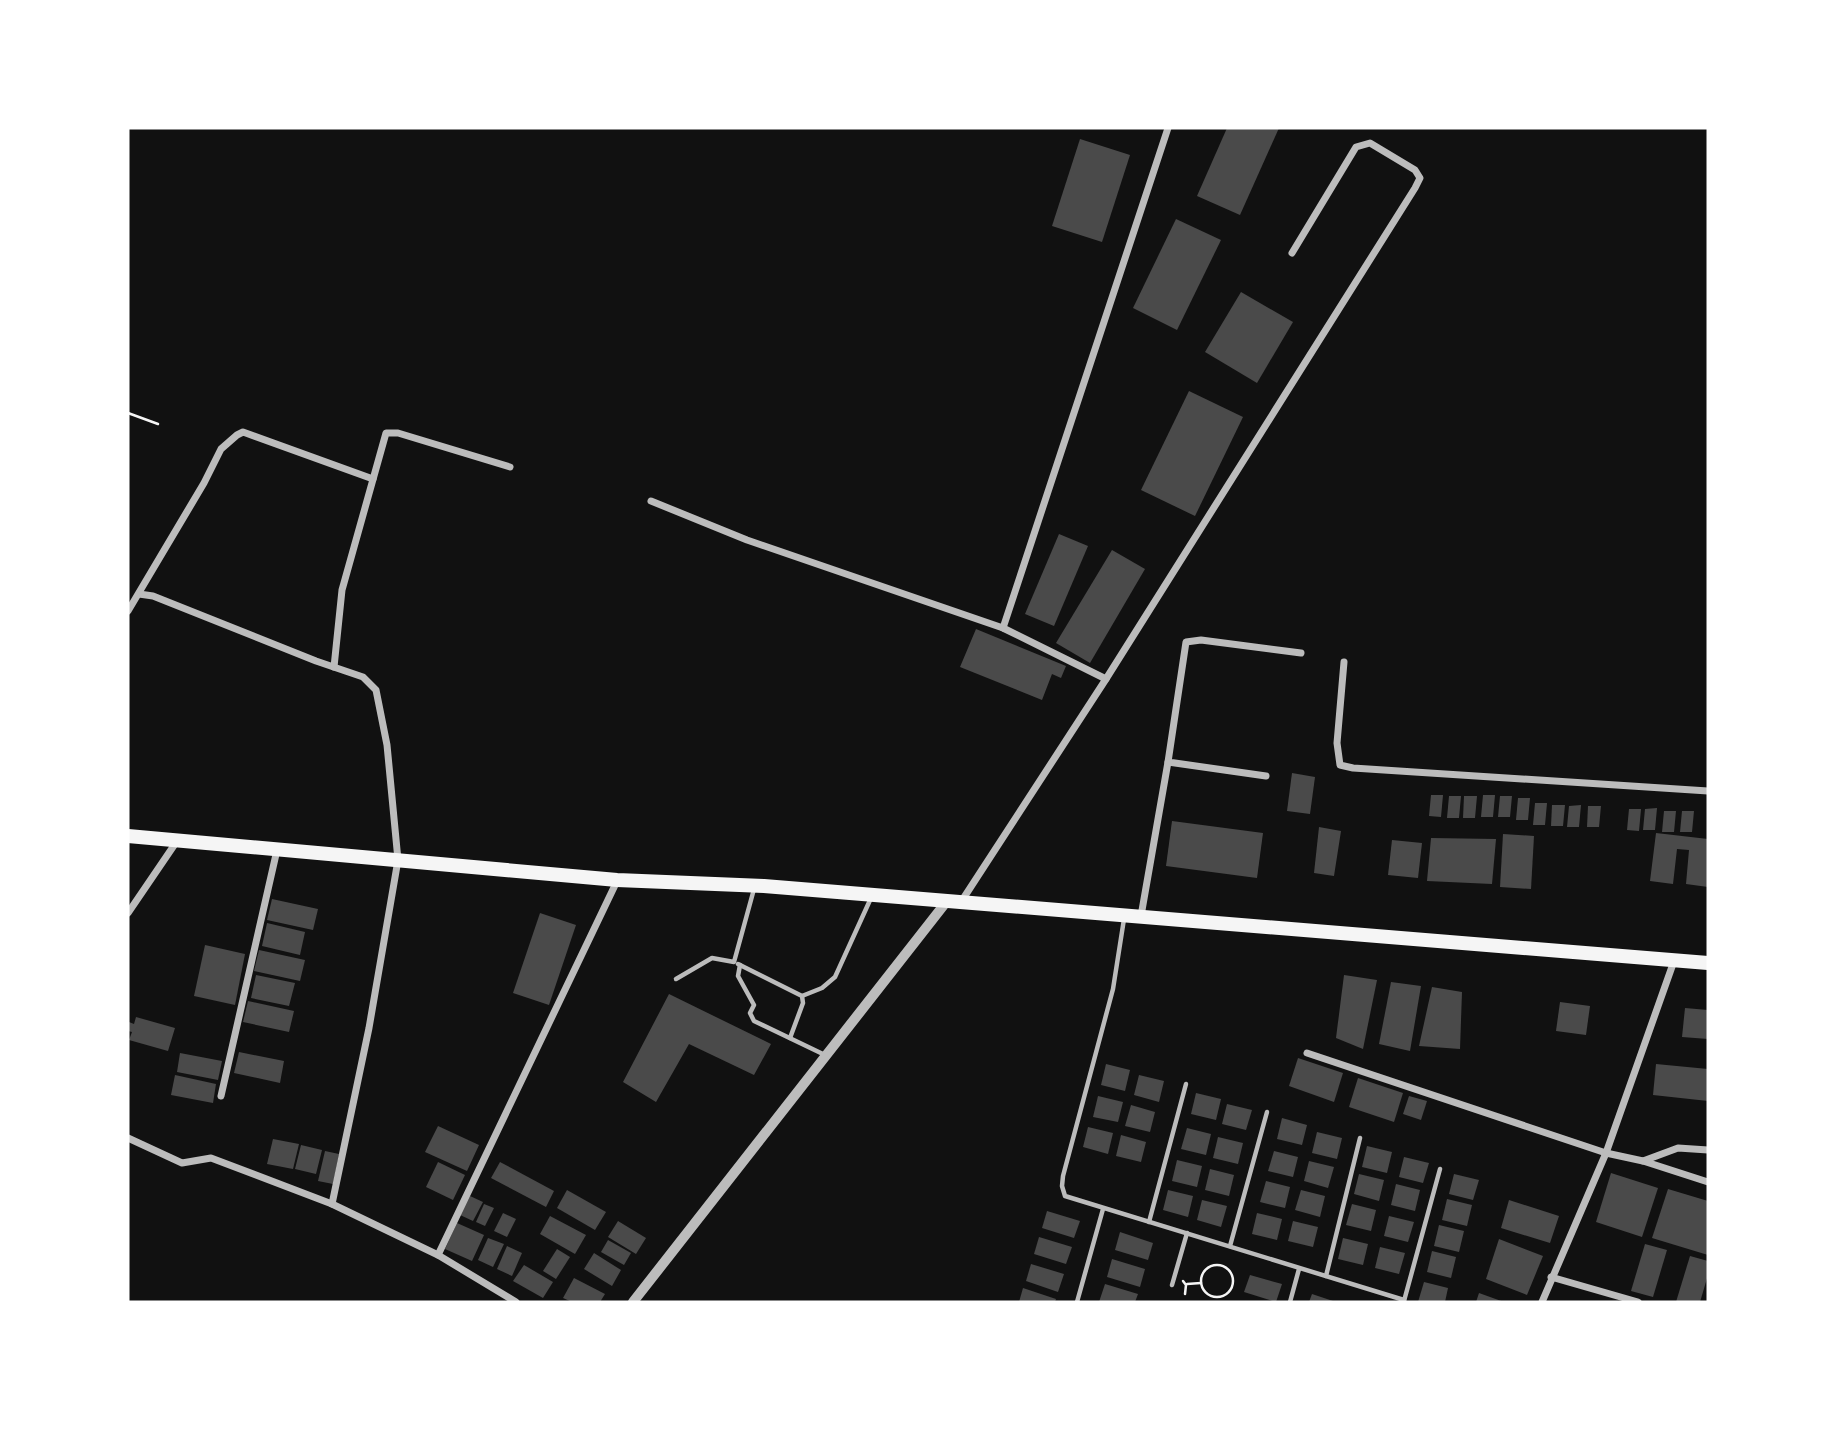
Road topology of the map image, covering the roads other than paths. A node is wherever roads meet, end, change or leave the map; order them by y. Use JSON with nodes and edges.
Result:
{"nodes":[{"id":1,"x":1168,"y":128,"type":"edge"},
{"id":2,"x":1292,"y":253,"type":"dead end"},
{"id":3,"x":510,"y":467,"type":"dead end"},
{"id":4,"x":373,"y":479,"type":"junction"},
{"id":5,"x":651,"y":501,"type":"dead end"},
{"id":6,"x":139,"y":594,"type":"junction"},
{"id":7,"x":128,"y":611,"type":"edge"},
{"id":8,"x":1003,"y":628,"type":"junction"},
{"id":9,"x":1301,"y":653,"type":"dead end"},
{"id":10,"x":1345,"y":662,"type":"dead end"},
{"id":11,"x":334,"y":667,"type":"junction"},
{"id":12,"x":1106,"y":679,"type":"junction"},
{"id":13,"x":1168,"y":762,"type":"junction"},
{"id":14,"x":1266,"y":776,"type":"dead end"},
{"id":15,"x":1708,"y":791,"type":"edge"},
{"id":16,"x":128,"y":836,"type":"edge"},
{"id":17,"x":178,"y":841,"type":"junction"},
{"id":18,"x":277,"y":849,"type":"junction"},
{"id":19,"x":398,"y":860,"type":"junction"},
{"id":20,"x":617,"y":880,"type":"junction"},
{"id":21,"x":755,"y":885,"type":"junction"},
{"id":22,"x":873,"y":895,"type":"junction"},
{"id":23,"x":954,"y":901,"type":"junction"},
{"id":24,"x":128,"y":912,"type":"edge"},
{"id":25,"x":1125,"y":914,"type":"junction"},
{"id":26,"x":1141,"y":916,"type":"junction"},
{"id":27,"x":1674,"y":961,"type":"junction"},
{"id":28,"x":1708,"y":962,"type":"edge"},
{"id":29,"x":737,"y":964,"type":"junction"},
{"id":30,"x":676,"y":979,"type":"dead end"},
{"id":31,"x":802,"y":996,"type":"junction"},
{"id":32,"x":790,"y":1038,"type":"junction"},
{"id":33,"x":1307,"y":1053,"type":"dead end"},
{"id":34,"x":826,"y":1056,"type":"junction"},
{"id":35,"x":1186,"y":1084,"type":"dead end"},
{"id":36,"x":222,"y":1096,"type":"dead end"},
{"id":37,"x":1267,"y":1112,"type":"dead end"},
{"id":38,"x":128,"y":1138,"type":"edge"},
{"id":39,"x":1360,"y":1138,"type":"dead end"},
{"id":40,"x":1708,"y":1150,"type":"edge"},
{"id":41,"x":1606,"y":1153,"type":"junction"},
{"id":42,"x":1643,"y":1161,"type":"junction"},
{"id":43,"x":1440,"y":1169,"type":"dead end"},
{"id":44,"x":1708,"y":1182,"type":"edge"},
{"id":45,"x":332,"y":1204,"type":"junction"},
{"id":46,"x":1103,"y":1209,"type":"junction"},
{"id":47,"x":1149,"y":1222,"type":"junction"},
{"id":48,"x":1186,"y":1233,"type":"junction"},
{"id":49,"x":1230,"y":1246,"type":"junction"},
{"id":50,"x":438,"y":1255,"type":"junction"},
{"id":51,"x":1299,"y":1269,"type":"junction"},
{"id":52,"x":1326,"y":1276,"type":"junction"},
{"id":53,"x":1551,"y":1277,"type":"junction"},
{"id":54,"x":1172,"y":1285,"type":"dead end"},
{"id":55,"x":1404,"y":1301,"type":"edge"},
{"id":56,"x":516,"y":1302,"type":"edge"},
{"id":57,"x":633,"y":1302,"type":"edge"},
{"id":58,"x":1077,"y":1302,"type":"edge"},
{"id":59,"x":1290,"y":1302,"type":"edge"},
{"id":60,"x":1542,"y":1302,"type":"edge"},
{"id":61,"x":1638,"y":1302,"type":"edge"}],
"edges":[{"from":1,"to":8,"type":"street"},
{"from":2,"to":12,"type":"street"},
{"from":3,"to":4,"type":"street"},
{"from":4,"to":6,"type":"street"},
{"from":4,"to":11,"type":"street"},
{"from":5,"to":8,"type":"street"},
{"from":6,"to":7,"type":"street"},
{"from":6,"to":11,"type":"street"},
{"from":8,"to":12,"type":"street"},
{"from":9,"to":13,"type":"street"},
{"from":10,"to":15,"type":"street"},
{"from":11,"to":19,"type":"street"},
{"from":12,"to":23,"type":"street"},
{"from":13,"to":14,"type":"street"},
{"from":13,"to":26,"type":"street"},
{"from":16,"to":17,"type":"highway"},
{"from":17,"to":18,"type":"highway"},
{"from":17,"to":24,"type":"street"},
{"from":18,"to":19,"type":"highway"},
{"from":18,"to":36,"type":"street"},
{"from":19,"to":20,"type":"highway"},
{"from":19,"to":45,"type":"street"},
{"from":20,"to":21,"type":"highway"},
{"from":20,"to":50,"type":"street"},
{"from":21,"to":22,"type":"highway"},
{"from":21,"to":29,"type":"lane"},
{"from":22,"to":23,"type":"highway"},
{"from":22,"to":31,"type":"lane"},
{"from":23,"to":25,"type":"highway"},
{"from":23,"to":34,"type":"street"},
{"from":25,"to":26,"type":"highway"},
{"from":25,"to":46,"type":"lane"},
{"from":26,"to":27,"type":"highway"},
{"from":27,"to":28,"type":"highway"},
{"from":27,"to":41,"type":"street"},
{"from":29,"to":30,"type":"lane"},
{"from":29,"to":31,"type":"lane"},
{"from":29,"to":32,"type":"lane"},
{"from":31,"to":32,"type":"lane"},
{"from":32,"to":34,"type":"lane"},
{"from":33,"to":41,"type":"street"},
{"from":34,"to":57,"type":"street"},
{"from":35,"to":47,"type":"lane"},
{"from":37,"to":49,"type":"lane"},
{"from":38,"to":45,"type":"street"},
{"from":39,"to":52,"type":"lane"},
{"from":40,"to":42,"type":"street"},
{"from":41,"to":42,"type":"street"},
{"from":41,"to":53,"type":"street"},
{"from":42,"to":44,"type":"street"},
{"from":43,"to":55,"type":"lane"},
{"from":45,"to":50,"type":"street"},
{"from":46,"to":47,"type":"lane"},
{"from":46,"to":58,"type":"lane"},
{"from":47,"to":48,"type":"lane"},
{"from":48,"to":49,"type":"lane"},
{"from":48,"to":54,"type":"lane"},
{"from":49,"to":51,"type":"lane"},
{"from":50,"to":56,"type":"street"},
{"from":51,"to":52,"type":"lane"},
{"from":51,"to":59,"type":"lane"},
{"from":52,"to":55,"type":"lane"},
{"from":53,"to":60,"type":"street"},
{"from":53,"to":61,"type":"street"}]}
